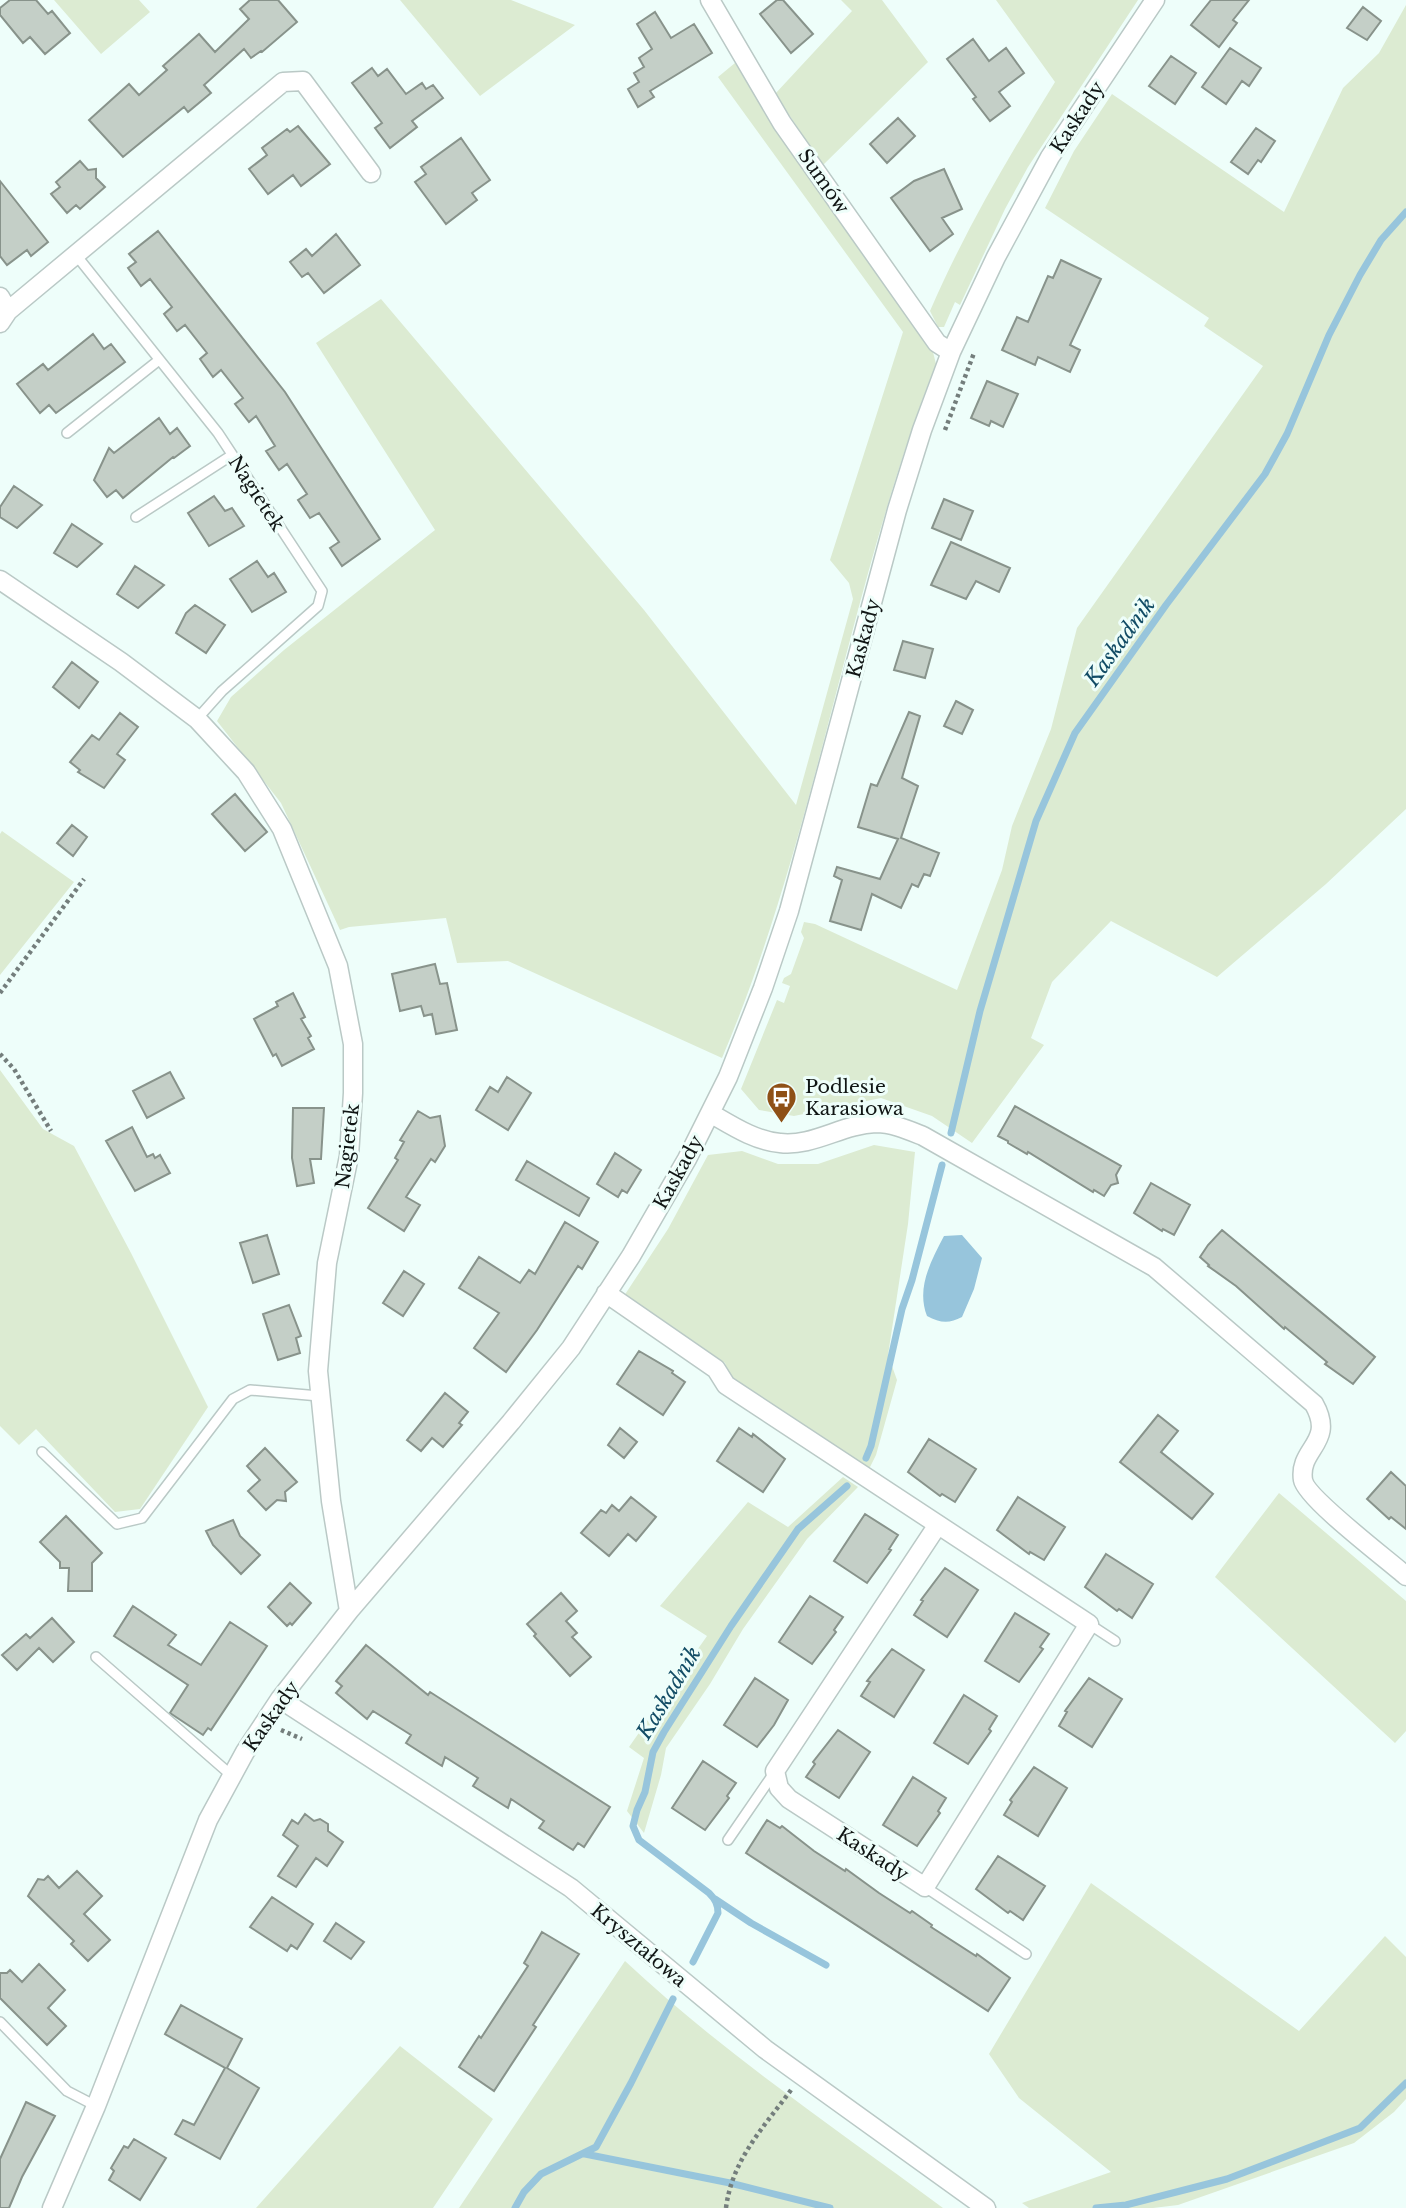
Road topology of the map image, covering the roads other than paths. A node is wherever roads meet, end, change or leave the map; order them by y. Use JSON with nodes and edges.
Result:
{"nodes":[{"id":1,"x":710,"y":0,"type":"edge"},
{"id":2,"x":1155,"y":0,"type":"edge"},
{"id":3,"x":371,"y":173,"type":"dead end"},
{"id":4,"x":76,"y":255,"type":"junction"},
{"id":5,"x":3,"y":310,"type":"edge"},
{"id":6,"x":951,"y":352,"type":"junction"},
{"id":7,"x":159,"y":359,"type":"junction"},
{"id":8,"x":67,"y":433,"type":"dead end"},
{"id":9,"x":232,"y":455,"type":"junction"},
{"id":10,"x":136,"y":517,"type":"dead end"},
{"id":11,"x":0,"y":580,"type":"edge"},
{"id":12,"x":197,"y":719,"type":"junction"},
{"id":13,"x":710,"y":1113,"type":"junction"},
{"id":14,"x":606,"y":1293,"type":"junction"},
{"id":15,"x":319,"y":1396,"type":"junction"},
{"id":16,"x":42,"y":1452,"type":"dead end"},
{"id":17,"x":937,"y":1526,"type":"junction"},
{"id":18,"x":1406,"y":1576,"type":"edge"},
{"id":19,"x":349,"y":1611,"type":"junction"},
{"id":20,"x":1088,"y":1624,"type":"junction"},
{"id":21,"x":1115,"y":1642,"type":"dead end"},
{"id":22,"x":96,"y":1657,"type":"dead end"},
{"id":23,"x":280,"y":1699,"type":"junction"},
{"id":24,"x":775,"y":1771,"type":"junction"},
{"id":25,"x":231,"y":1775,"type":"junction"},
{"id":26,"x":728,"y":1840,"type":"dead end"},
{"id":27,"x":925,"y":1887,"type":"junction"},
{"id":28,"x":1026,"y":1954,"type":"dead end"},
{"id":29,"x":0,"y":2022,"type":"edge"},
{"id":30,"x":96,"y":2106,"type":"junction"},
{"id":31,"x":979,"y":2203,"type":"edge"},
{"id":32,"x":52,"y":2208,"type":"edge"}],
"edges":[{"from":1,"to":6,"type":"street","name":"Sumów"},
{"from":2,"to":6,"type":"street","name":"Kaskady"},
{"from":3,"to":4,"type":"street"},
{"from":4,"to":5,"type":"street"},
{"from":4,"to":7,"type":"lane","name":"Nagietek"},
{"from":6,"to":13,"type":"street","name":"Kaskady"},
{"from":7,"to":8,"type":"lane"},
{"from":7,"to":9,"type":"lane","name":"Nagietek"},
{"from":9,"to":10,"type":"lane"},
{"from":9,"to":12,"type":"lane","name":"Nagietek"},
{"from":11,"to":12,"type":"street","name":"Nagietek"},
{"from":12,"to":15,"type":"street","name":"Nagietek"},
{"from":13,"to":14,"type":"street","name":"Kaskady"},
{"from":13,"to":18,"type":"street"},
{"from":14,"to":17,"type":"street"},
{"from":14,"to":19,"type":"street","name":"Kaskady"},
{"from":15,"to":16,"type":"lane"},
{"from":15,"to":19,"type":"street","name":"Nagietek"},
{"from":17,"to":20,"type":"street"},
{"from":17,"to":24,"type":"street"},
{"from":19,"to":23,"type":"street","name":"Kaskady"},
{"from":20,"to":21,"type":"lane"},
{"from":20,"to":27,"type":"street","name":"Kaskady"},
{"from":22,"to":25,"type":"lane"},
{"from":23,"to":25,"type":"street","name":"Kaskady"},
{"from":23,"to":31,"type":"street","name":"Kryształowa"},
{"from":24,"to":26,"type":"lane"},
{"from":24,"to":27,"type":"street","name":"Kaskady"},
{"from":25,"to":30,"type":"street","name":"Kaskady"},
{"from":27,"to":28,"type":"lane"},
{"from":29,"to":30,"type":"lane"},
{"from":30,"to":32,"type":"street","name":"Kaskady"}]}
